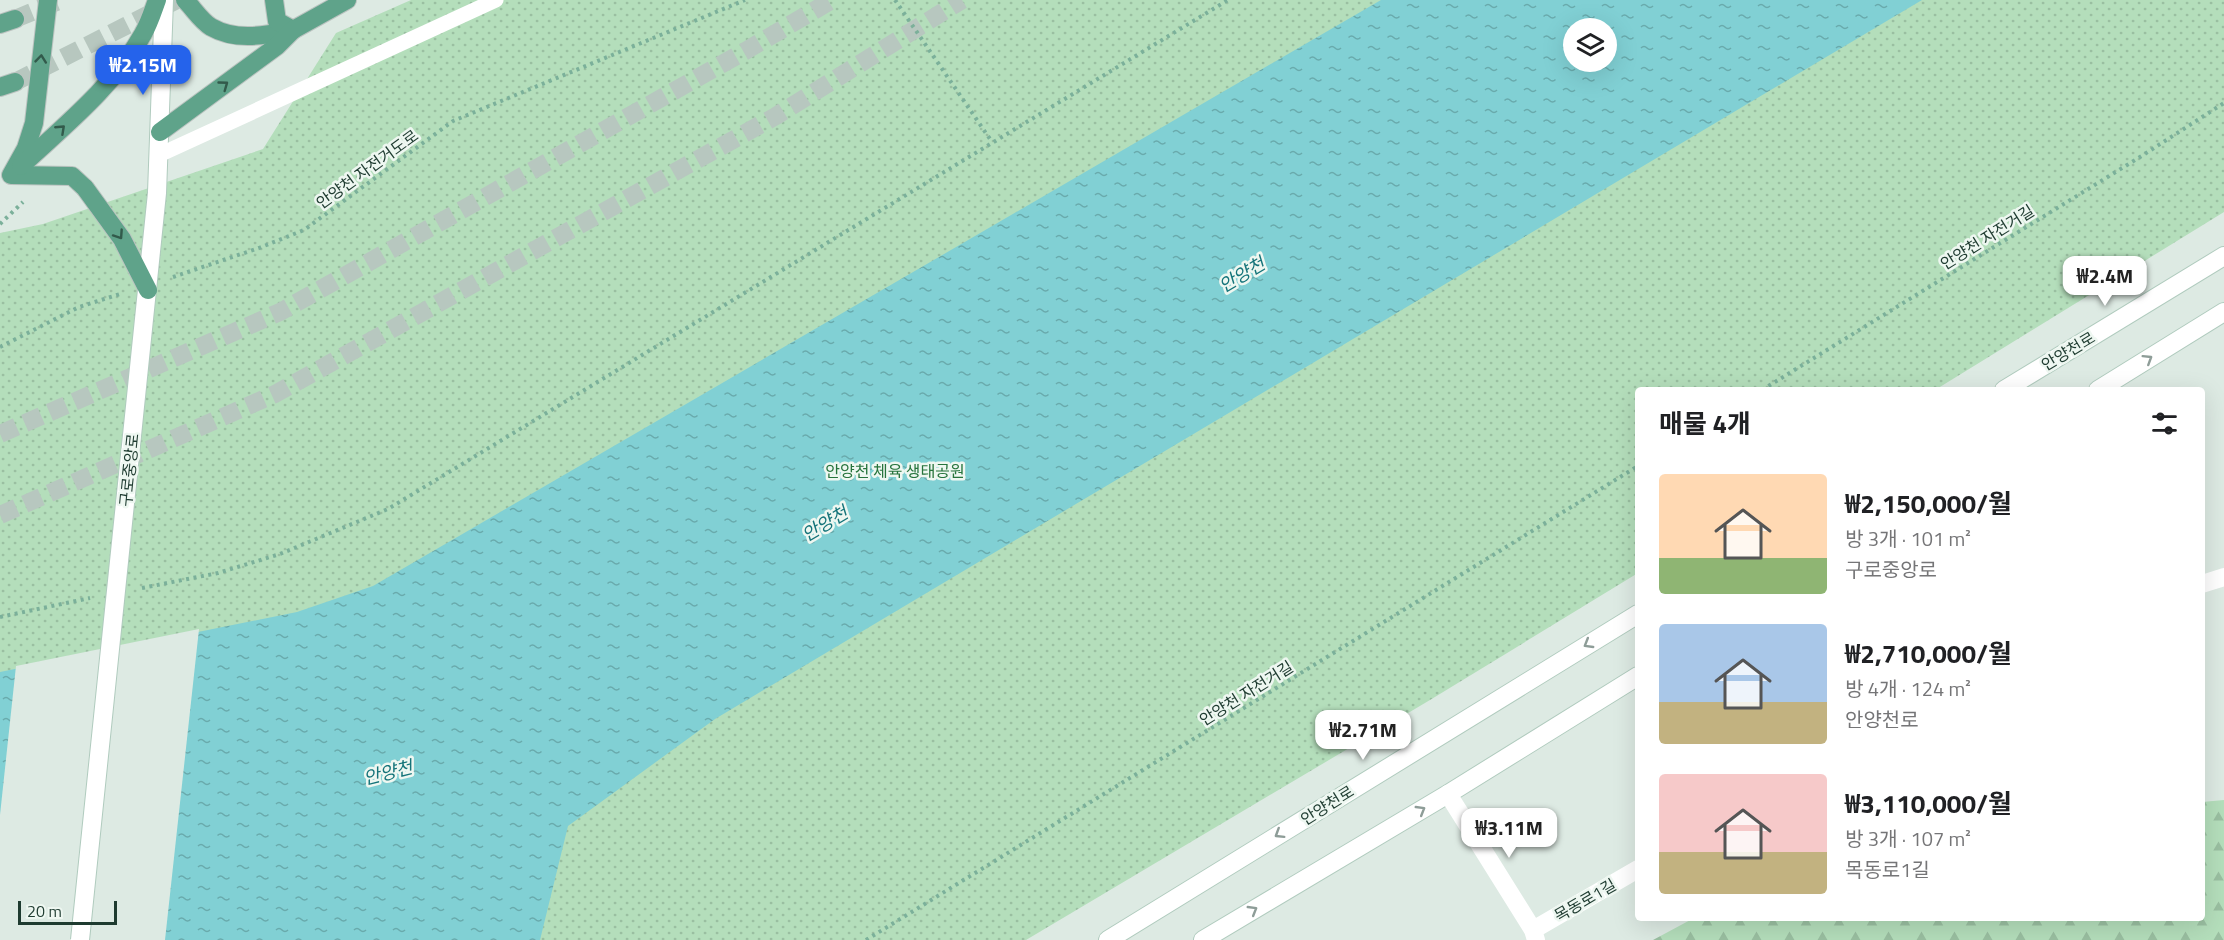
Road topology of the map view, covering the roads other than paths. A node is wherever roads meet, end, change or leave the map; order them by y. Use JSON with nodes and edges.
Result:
{"nodes":[{"id":1,"x":48,"y":0,"type":"edge"},
{"id":2,"x":157,"y":0,"type":"edge"},
{"id":3,"x":164,"y":0,"type":"edge"},
{"id":4,"x":185,"y":0,"type":"edge"},
{"id":5,"x":274,"y":0,"type":"edge"},
{"id":6,"x":347,"y":0,"type":"edge"},
{"id":7,"x":496,"y":0,"type":"edge"},
{"id":8,"x":293,"y":30,"type":"junction"},
{"id":9,"x":160,"y":132,"type":"junction"},
{"id":10,"x":159,"y":155,"type":"junction"},
{"id":11,"x":6,"y":177,"type":"edge"},
{"id":12,"x":2224,"y":256,"type":"edge"},
{"id":13,"x":148,"y":290,"type":"junction"},
{"id":14,"x":2224,"y":312,"type":"edge"},
{"id":15,"x":2009,"y":387,"type":"edge"},
{"id":16,"x":2103,"y":387,"type":"edge"},
{"id":17,"x":2224,"y":577,"type":"edge"},
{"id":18,"x":2205,"y":583,"type":"edge"},
{"id":19,"x":1635,"y":616,"type":"edge"},
{"id":20,"x":1635,"y":678,"type":"edge"},
{"id":21,"x":1448,"y":794,"type":"junction"},
{"id":22,"x":1635,"y":871,"type":"edge"},
{"id":23,"x":1534,"y":935,"type":"edge"},
{"id":24,"x":80,"y":940,"type":"edge"},
{"id":25,"x":1108,"y":940,"type":"edge"},
{"id":26,"x":1203,"y":940,"type":"edge"}],
"edges":[{"from":11,"to":1,"type":"main road","one_way":true},
{"from":11,"to":2,"type":"main road","one_way":true},
{"from":3,"to":9,"type":"main road","name":"구로중앙로"},
{"from":4,"to":8,"type":"main road"},
{"from":5,"to":8,"type":"main road"},
{"from":6,"to":8,"type":"main road"},
{"from":7,"to":10,"type":"lane"},
{"from":9,"to":8,"type":"main road","one_way":true},
{"from":9,"to":10,"type":"main road","name":"구로중앙로"},
{"from":10,"to":13,"type":"main road","name":"구로중앙로","bridge":true},
{"from":11,"to":13,"type":"main road","one_way":true,"bridge":true},
{"from":12,"to":15,"type":"main road","name":"안양천로"},
{"from":13,"to":24,"type":"main road","name":"구로중앙로","bridge":true},
{"from":16,"to":14,"type":"main road","one_way":true},
{"from":17,"to":18,"type":"main road"},
{"from":19,"to":25,"type":"main road","name":"안양천로","one_way":true},
{"from":20,"to":21,"type":"main road"},
{"from":21,"to":23,"type":"main road","name":"목동로1길"},
{"from":26,"to":21,"type":"main road","one_way":true},
{"from":22,"to":23,"type":"main road","name":"목동로1길"}]}
